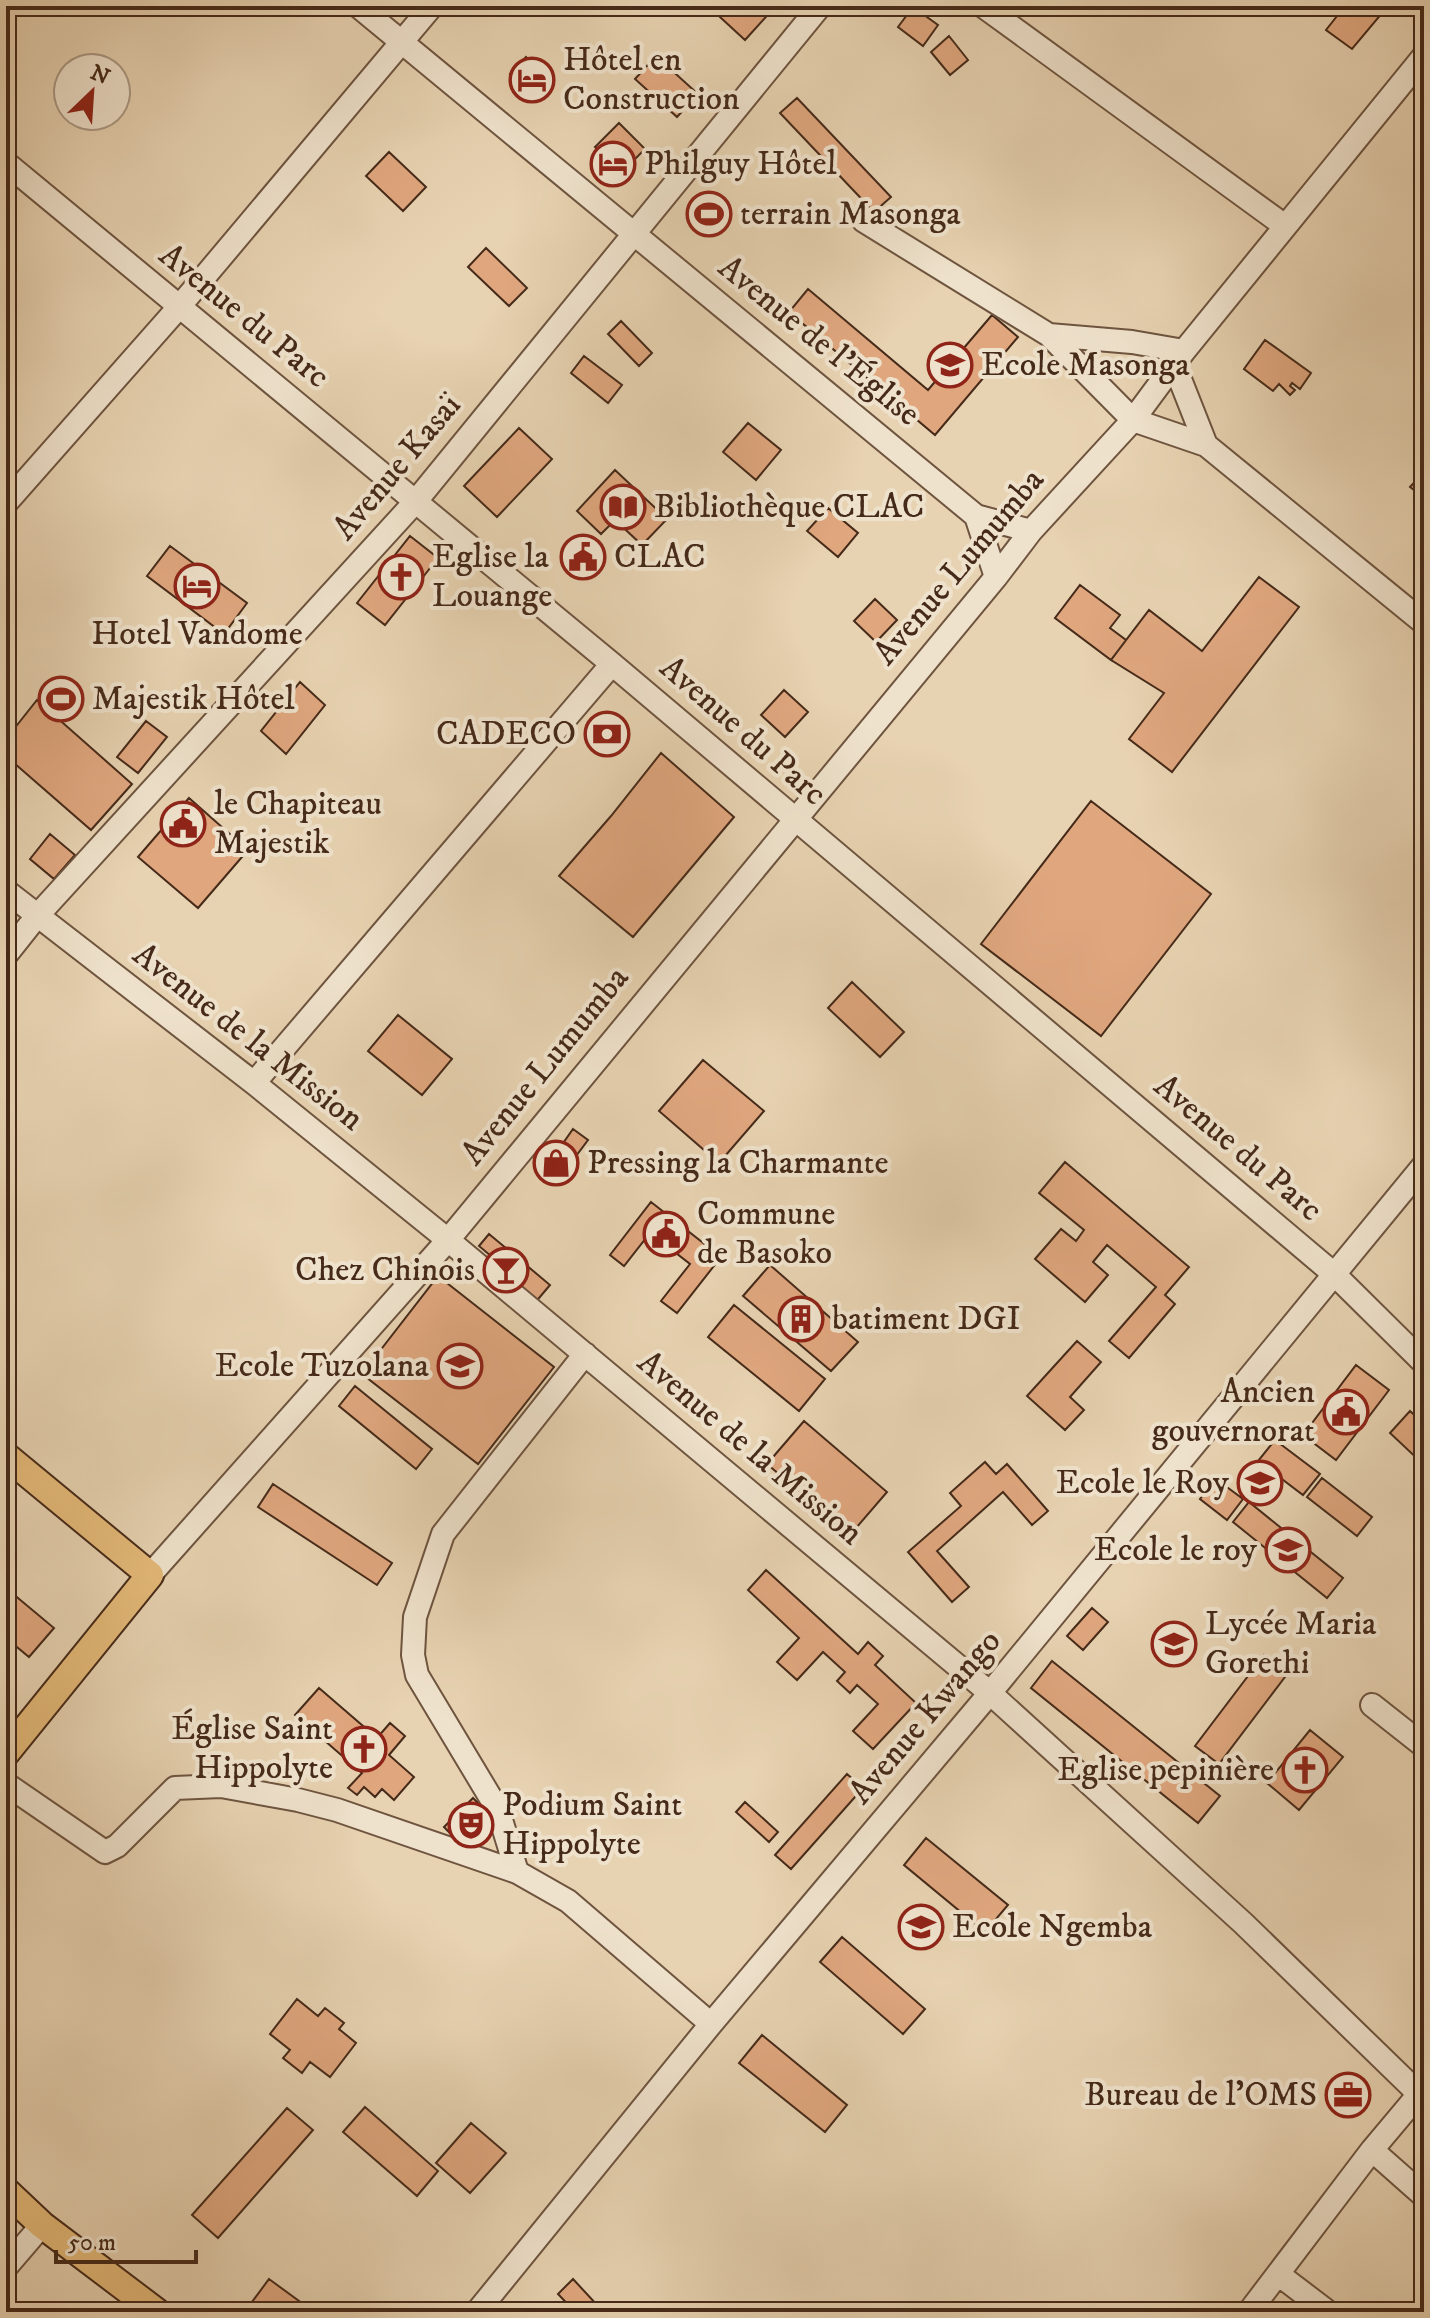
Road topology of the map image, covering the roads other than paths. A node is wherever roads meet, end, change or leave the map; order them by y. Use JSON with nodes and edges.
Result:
{"nodes":[{"id":1,"x":358,"y":6,"type":"edge"},
{"id":2,"x":432,"y":6,"type":"edge"},
{"id":3,"x":820,"y":6,"type":"edge"},
{"id":4,"x":983,"y":6,"type":"edge"},
{"id":5,"x":402,"y":43,"type":"junction"},
{"id":6,"x":1424,"y":56,"type":"edge"},
{"id":7,"x":6,"y":163,"type":"edge"},
{"id":8,"x":864,"y":221,"type":"dead end"},
{"id":9,"x":1285,"y":226,"type":"junction"},
{"id":10,"x":633,"y":234,"type":"junction"},
{"id":11,"x":179,"y":307,"type":"junction"},
{"id":12,"x":1049,"y":335,"type":"junction"},
{"id":13,"x":1179,"y":358,"type":"junction"},
{"id":14,"x":1133,"y":420,"type":"junction"},
{"id":15,"x":1206,"y":445,"type":"junction"},
{"id":16,"x":416,"y":501,"type":"junction"},
{"id":17,"x":6,"y":503,"type":"edge"},
{"id":18,"x":976,"y":516,"type":"junction"},
{"id":19,"x":1031,"y":531,"type":"junction"},
{"id":20,"x":996,"y":577,"type":"junction"},
{"id":21,"x":1424,"y":623,"type":"edge"},
{"id":22,"x":612,"y":664,"type":"junction"},
{"id":23,"x":796,"y":821,"type":"junction"},
{"id":24,"x":6,"y":891,"type":"edge"},
{"id":25,"x":37,"y":916,"type":"junction"},
{"id":26,"x":6,"y":955,"type":"edge"},
{"id":27,"x":254,"y":1083,"type":"junction"},
{"id":28,"x":1424,"y":1165,"type":"edge"},
{"id":29,"x":448,"y":1240,"type":"junction"},
{"id":30,"x":1334,"y":1274,"type":"junction"},
{"id":31,"x":585,"y":1354,"type":"junction"},
{"id":32,"x":1424,"y":1363,"type":"edge"},
{"id":33,"x":6,"y":1456,"type":"edge"},
{"id":34,"x":150,"y":1575,"type":"junction"},
{"id":35,"x":990,"y":1693,"type":"junction"},
{"id":36,"x":1372,"y":1705,"type":"dead end"},
{"id":37,"x":1424,"y":1746,"type":"edge"},
{"id":38,"x":6,"y":1753,"type":"edge"},
{"id":39,"x":6,"y":1784,"type":"edge"},
{"id":40,"x":517,"y":1872,"type":"junction"},
{"id":41,"x":711,"y":2024,"type":"junction"},
{"id":42,"x":1422,"y":2091,"type":"edge"},
{"id":43,"x":1372,"y":2150,"type":"junction"},
{"id":44,"x":6,"y":2191,"type":"edge"},
{"id":45,"x":1424,"y":2196,"type":"edge"},
{"id":46,"x":42,"y":2225,"type":"junction"},
{"id":47,"x":6,"y":2267,"type":"edge"},
{"id":48,"x":1278,"y":2274,"type":"junction"},
{"id":49,"x":151,"y":2310,"type":"edge"},
{"id":50,"x":477,"y":2312,"type":"edge"},
{"id":51,"x":1249,"y":2312,"type":"edge"},
{"id":52,"x":1328,"y":2312,"type":"edge"}],
"edges":[{"from":1,"to":5,"type":"street","name":"Avenue de l'Église"},
{"from":2,"to":5,"type":"street"},
{"from":3,"to":10,"type":"street","name":"Avenue Kasaï"},
{"from":4,"to":9,"type":"street"},
{"from":5,"to":10,"type":"street","name":"Avenue de l'Église"},
{"from":5,"to":11,"type":"street"},
{"from":6,"to":9,"type":"street"},
{"from":7,"to":11,"type":"street","name":"Avenue du Parc"},
{"from":8,"to":12,"type":"street"},
{"from":9,"to":13,"type":"street"},
{"from":10,"to":16,"type":"street","name":"Avenue Kasaï"},
{"from":10,"to":18,"type":"street","name":"Avenue de l'Église"},
{"from":11,"to":16,"type":"street","name":"Avenue du Parc"},
{"from":11,"to":17,"type":"street"},
{"from":12,"to":13,"type":"street"},
{"from":12,"to":14,"type":"street"},
{"from":13,"to":14,"type":"street","name":"Avenue Lumumba"},
{"from":13,"to":15,"type":"street"},
{"from":14,"to":15,"type":"street"},
{"from":14,"to":19,"type":"street","name":"Avenue Lumumba"},
{"from":15,"to":21,"type":"street"},
{"from":16,"to":22,"type":"street","name":"Avenue du Parc"},
{"from":16,"to":25,"type":"street","name":"Avenue Kasaï"},
{"from":18,"to":19,"type":"street"},
{"from":18,"to":20,"type":"street"},
{"from":19,"to":20,"type":"street","name":"Avenue Lumumba"},
{"from":20,"to":23,"type":"street","name":"Avenue Lumumba"},
{"from":22,"to":23,"type":"street","name":"Avenue du Parc"},
{"from":22,"to":27,"type":"street"},
{"from":23,"to":29,"type":"street","name":"Avenue Lumumba"},
{"from":23,"to":30,"type":"street","name":"Avenue du Parc"},
{"from":24,"to":25,"type":"street","name":"Avenue de la Mission"},
{"from":25,"to":26,"type":"street","name":"Avenue Kasaï"},
{"from":25,"to":27,"type":"street","name":"Avenue de la Mission"},
{"from":27,"to":29,"type":"street","name":"Avenue de la Mission"},
{"from":28,"to":30,"type":"street","name":"Avenue Kwango"},
{"from":29,"to":31,"type":"street","name":"Avenue de la Mission"},
{"from":29,"to":34,"type":"street","name":"Avenue Lumumba"},
{"from":30,"to":32,"type":"street","name":"Avenue du Parc"},
{"from":30,"to":35,"type":"street","name":"Avenue Kwango"},
{"from":31,"to":35,"type":"street","name":"Avenue de la Mission"},
{"from":31,"to":40,"type":"street"},
{"from":33,"to":34,"type":"main road"},
{"from":34,"to":38,"type":"main road","name":"Avenue Lumumba"},
{"from":35,"to":41,"type":"street","name":"Avenue Kwango"},
{"from":35,"to":42,"type":"street","name":"Avenue de la Mission"},
{"from":36,"to":37,"type":"street"},
{"from":39,"to":40,"type":"street"},
{"from":40,"to":41,"type":"street"},
{"from":41,"to":50,"type":"street","name":"Avenue Kwango"},
{"from":42,"to":43,"type":"street"},
{"from":43,"to":45,"type":"street"},
{"from":43,"to":48,"type":"street"},
{"from":44,"to":46,"type":"main road"},
{"from":46,"to":47,"type":"street"},
{"from":46,"to":49,"type":"main road"},
{"from":48,"to":51,"type":"street"},
{"from":48,"to":52,"type":"street"}]}
